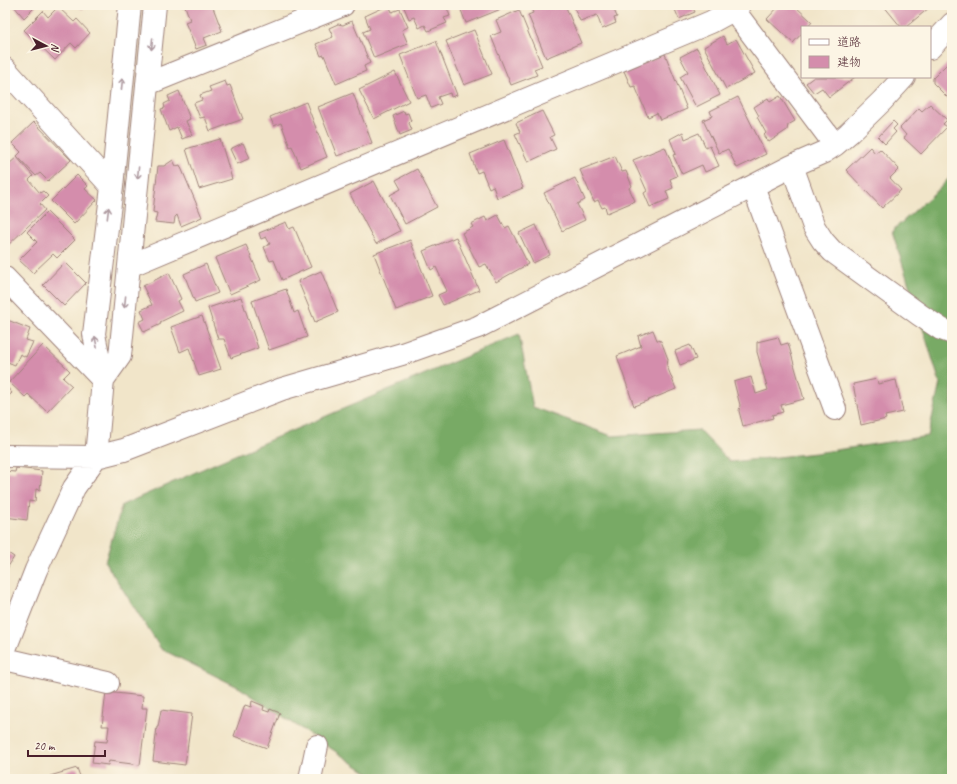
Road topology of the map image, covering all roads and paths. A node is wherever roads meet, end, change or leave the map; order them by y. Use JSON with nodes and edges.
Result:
{"nodes":[{"id":1,"x":130,"y":5,"type":"edge"},
{"id":2,"x":156,"y":5,"type":"edge"},
{"id":3,"x":343,"y":5,"type":"edge"},
{"id":4,"x":734,"y":7,"type":"edge"},
{"id":5,"x":952,"y":24,"type":"edge"},
{"id":6,"x":931,"y":47,"type":"edge"},
{"id":7,"x":5,"y":69,"type":"edge"},
{"id":8,"x":903,"y":78,"type":"edge"},
{"id":9,"x":148,"y":84,"type":"junction"},
{"id":10,"x":835,"y":145,"type":"junction"},
{"id":11,"x":792,"y":166,"type":"junction"},
{"id":12,"x":753,"y":186,"type":"junction"},
{"id":13,"x":112,"y":187,"type":"junction"},
{"id":14,"x":129,"y":266,"type":"junction"},
{"id":15,"x":5,"y":278,"type":"edge"},
{"id":16,"x":952,"y":333,"type":"edge"},
{"id":17,"x":103,"y":380,"type":"junction"},
{"id":18,"x":835,"y":409,"type":"dead end"},
{"id":19,"x":5,"y":456,"type":"edge"},
{"id":20,"x":96,"y":457,"type":"junction"},
{"id":21,"x":5,"y":649,"type":"edge"},
{"id":22,"x":5,"y":660,"type":"edge"},
{"id":23,"x":108,"y":683,"type":"dead end"},
{"id":24,"x":317,"y":746,"type":"dead end"},
{"id":25,"x":310,"y":779,"type":"edge"}],
"edges":[{"from":13,"to":1,"type":"street","one_way":true},
{"from":2,"to":9,"type":"street","one_way":true},
{"from":3,"to":9,"type":"street"},
{"from":4,"to":10,"type":"street"},
{"from":4,"to":14,"type":"street"},
{"from":5,"to":6,"type":"street"},
{"from":7,"to":13,"type":"street"},
{"from":8,"to":10,"type":"street"},
{"from":9,"to":14,"type":"street","one_way":true},
{"from":10,"to":11,"type":"street"},
{"from":11,"to":12,"type":"street"},
{"from":11,"to":16,"type":"street"},
{"from":12,"to":18,"type":"street"},
{"from":12,"to":20,"type":"street"},
{"from":17,"to":13,"type":"street","one_way":true},
{"from":14,"to":17,"type":"street","one_way":true},
{"from":15,"to":17,"type":"street"},
{"from":17,"to":20,"type":"street"},
{"from":19,"to":20,"type":"street"},
{"from":20,"to":21,"type":"street"},
{"from":22,"to":23,"type":"street"},
{"from":24,"to":25,"type":"street"}]}
